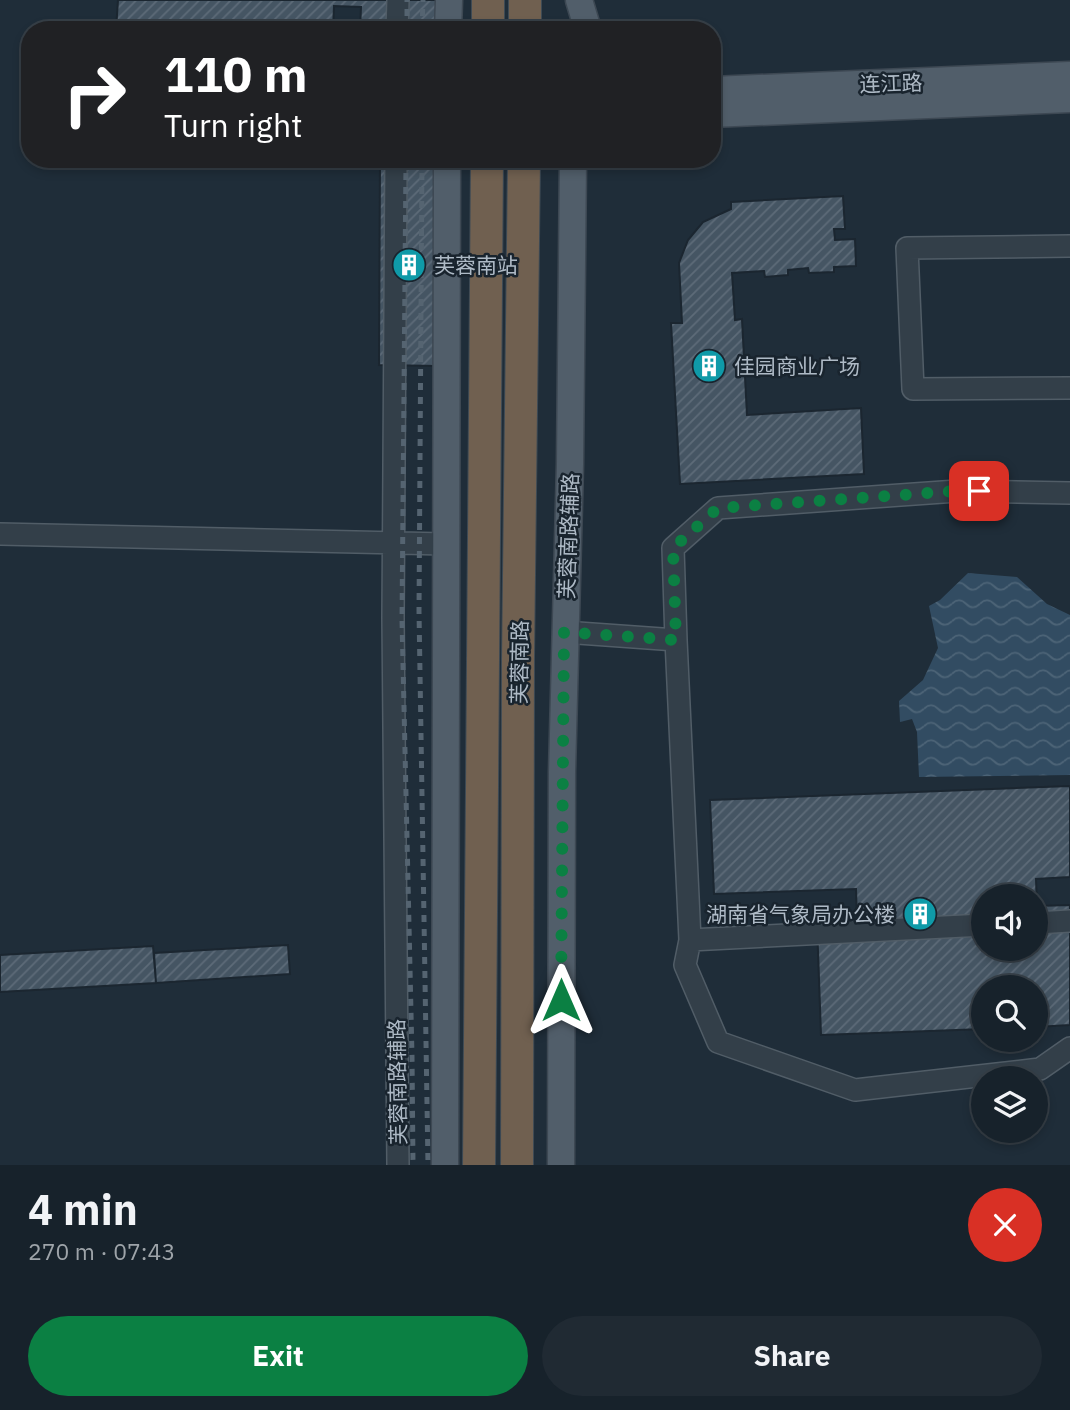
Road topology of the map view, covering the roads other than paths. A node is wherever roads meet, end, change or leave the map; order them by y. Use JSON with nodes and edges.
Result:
{"nodes":[{"id":1,"x":398,"y":0,"type":"edge"},
{"id":2,"x":449,"y":0,"type":"edge"},
{"id":3,"x":488,"y":0,"type":"edge"},
{"id":4,"x":525,"y":0,"type":"edge"},
{"id":5,"x":578,"y":0,"type":"edge"},
{"id":6,"x":397,"y":21,"type":"edge"},
{"id":7,"x":448,"y":21,"type":"edge"},
{"id":8,"x":488,"y":21,"type":"edge"},
{"id":9,"x":525,"y":21,"type":"edge"},
{"id":10,"x":577,"y":21,"type":"edge"},
{"id":11,"x":585,"y":21,"type":"edge"},
{"id":12,"x":1070,"y":75,"type":"edge"},
{"id":13,"x":721,"y":90,"type":"edge"},
{"id":14,"x":1070,"y":99,"type":"edge"},
{"id":15,"x":721,"y":114,"type":"edge"},
{"id":16,"x":396,"y":168,"type":"edge"},
{"id":17,"x":447,"y":168,"type":"edge"},
{"id":18,"x":487,"y":168,"type":"edge"},
{"id":19,"x":524,"y":168,"type":"edge"},
{"id":20,"x":573,"y":168,"type":"edge"},
{"id":21,"x":585,"y":168,"type":"edge"},
{"id":22,"x":572,"y":206,"type":"junction"},
{"id":23,"x":1070,"y":246,"type":"edge"},
{"id":24,"x":1070,"y":388,"type":"edge"},
{"id":25,"x":1070,"y":493,"type":"edge"},
{"id":26,"x":0,"y":534,"type":"edge"},
{"id":27,"x":393,"y":542,"type":"junction"},
{"id":28,"x":445,"y":544,"type":"junction"},
{"id":29,"x":564,"y":632,"type":"junction"},
{"id":30,"x":676,"y":640,"type":"junction"},
{"id":31,"x":1070,"y":921,"type":"edge"},
{"id":32,"x":1048,"y":922,"type":"edge"},
{"id":33,"x":971,"y":926,"type":"edge"},
{"id":34,"x":691,"y":940,"type":"junction"},
{"id":35,"x":1070,"y":1048,"type":"edge"},
{"id":36,"x":398,"y":1165,"type":"edge"},
{"id":37,"x":445,"y":1165,"type":"edge"},
{"id":38,"x":480,"y":1165,"type":"edge"},
{"id":39,"x":517,"y":1165,"type":"edge"},
{"id":40,"x":561,"y":1165,"type":"edge"}],
"edges":[{"from":1,"to":6,"type":"street"},
{"from":2,"to":7,"type":"main road"},
{"from":3,"to":8,"type":"highway"},
{"from":4,"to":9,"type":"highway"},
{"from":5,"to":10,"type":"main road"},
{"from":5,"to":11,"type":"main road"},
{"from":12,"to":13,"type":"main road","name":"连江路"},
{"from":14,"to":15,"type":"main road","name":"连江路"},
{"from":16,"to":27,"type":"street","name":"芙蓉南路辅路"},
{"from":17,"to":28,"type":"main road"},
{"from":18,"to":38,"type":"highway","name":"芙蓉南路"},
{"from":19,"to":39,"type":"highway","name":"芙蓉南路"},
{"from":20,"to":22,"type":"main road","name":"芙蓉南路辅路"},
{"from":21,"to":22,"type":"main road"},
{"from":22,"to":29,"type":"main road","name":"芙蓉南路辅路"},
{"from":23,"to":24,"type":"street"},
{"from":25,"to":30,"type":"street"},
{"from":26,"to":27,"type":"street"},
{"from":27,"to":28,"type":"street"},
{"from":27,"to":36,"type":"street","name":"芙蓉南路辅路"},
{"from":28,"to":37,"type":"main road"},
{"from":29,"to":30,"type":"street"},
{"from":29,"to":40,"type":"main road","name":"芙蓉南路辅路"},
{"from":30,"to":34,"type":"street"},
{"from":31,"to":32,"type":"street"},
{"from":33,"to":34,"type":"street"},
{"from":34,"to":35,"type":"street"}]}
